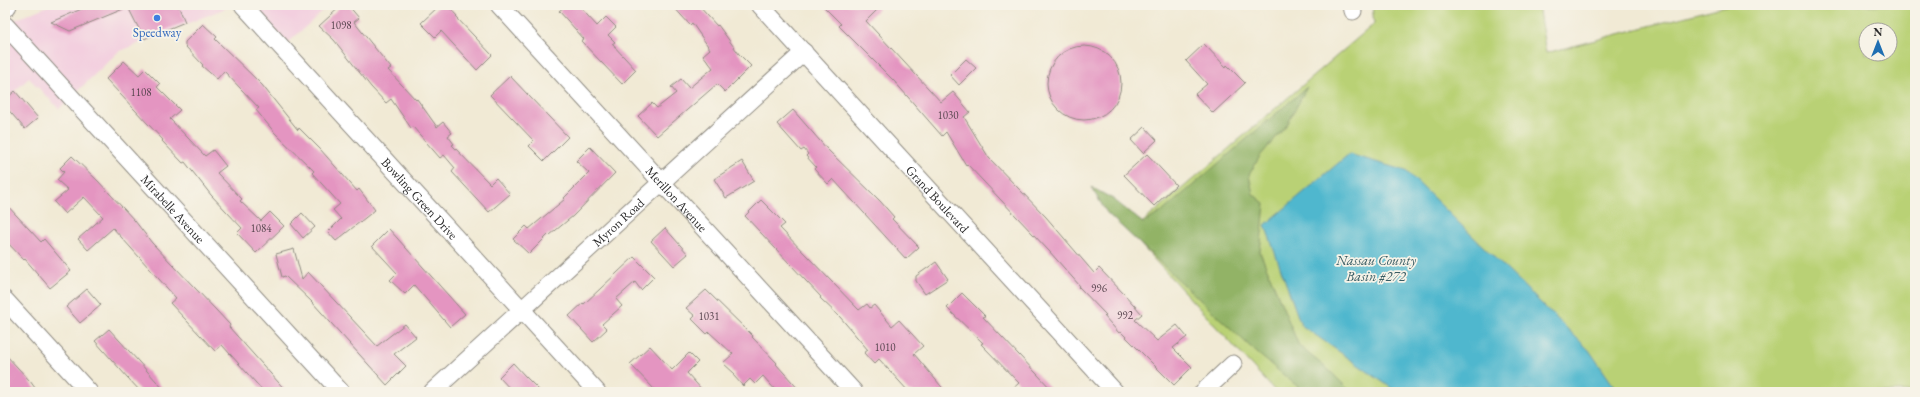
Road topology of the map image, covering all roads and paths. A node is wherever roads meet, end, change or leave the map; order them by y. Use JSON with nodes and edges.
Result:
{"nodes":[{"id":1,"x":243,"y":5,"type":"edge"},
{"id":2,"x":499,"y":5,"type":"edge"},
{"id":3,"x":760,"y":5,"type":"edge"},
{"id":4,"x":5,"y":26,"type":"edge"},
{"id":5,"x":804,"y":52,"type":"junction"},
{"id":6,"x":662,"y":182,"type":"junction"},
{"id":7,"x":5,"y":300,"type":"edge"},
{"id":8,"x":521,"y":309,"type":"junction"},
{"id":9,"x":1233,"y":364,"type":"dead end"},
{"id":10,"x":89,"y":392,"type":"edge"},
{"id":11,"x":341,"y":392,"type":"edge"},
{"id":12,"x":432,"y":392,"type":"edge"},
{"id":13,"x":597,"y":392,"type":"edge"},
{"id":14,"x":854,"y":392,"type":"edge"},
{"id":15,"x":1115,"y":392,"type":"edge"},
{"id":16,"x":1203,"y":392,"type":"edge"}],
"edges":[{"from":1,"to":8,"type":"street","name":"Bowling Green Drive"},
{"from":2,"to":6,"type":"street","name":"Merillon Avenue"},
{"from":3,"to":5,"type":"street","name":"Grand Boulevard"},
{"from":4,"to":11,"type":"street","name":"Mirabelle Avenue"},
{"from":5,"to":6,"type":"street","name":"Myron Road"},
{"from":5,"to":15,"type":"street","name":"Grand Boulevard"},
{"from":6,"to":8,"type":"street","name":"Myron Road"},
{"from":6,"to":14,"type":"street","name":"Merillon Avenue"},
{"from":7,"to":10,"type":"street"},
{"from":8,"to":12,"type":"street","name":"Myron Road"},
{"from":8,"to":13,"type":"street","name":"Bowling Green Drive"},
{"from":9,"to":16,"type":"street"}]}
